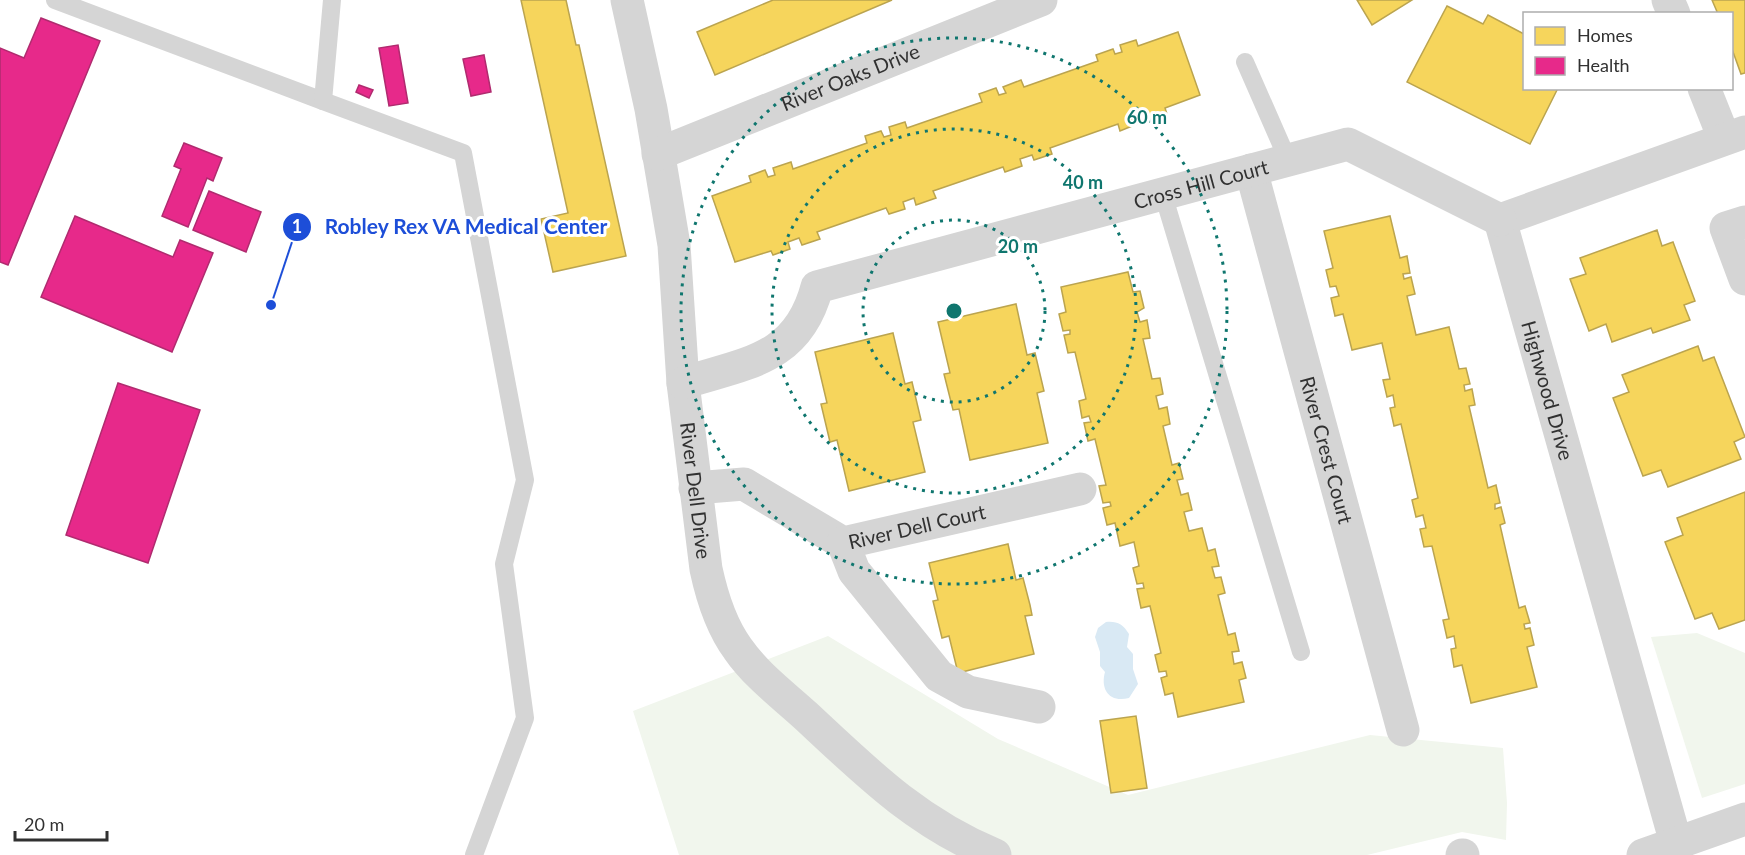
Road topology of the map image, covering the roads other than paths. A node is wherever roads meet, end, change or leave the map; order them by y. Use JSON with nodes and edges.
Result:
{"nodes":[{"id":1,"x":55,"y":0,"type":"edge"},
{"id":2,"x":332,"y":0,"type":"edge"},
{"id":3,"x":627,"y":0,"type":"edge"},
{"id":4,"x":1041,"y":0,"type":"edge"},
{"id":5,"x":1245,"y":62,"type":"dead end"},
{"id":6,"x":1705,"y":90,"type":"edge"},
{"id":7,"x":323,"y":101,"type":"junction"},
{"id":8,"x":1735,"y":135,"type":"edge"},
{"id":9,"x":658,"y":154,"type":"junction"},
{"id":10,"x":1288,"y":160,"type":"junction"},
{"id":11,"x":1251,"y":170,"type":"junction"},
{"id":12,"x":1162,"y":194,"type":"junction"},
{"id":13,"x":1500,"y":220,"type":"junction"},
{"id":14,"x":1745,"y":222,"type":"edge"},
{"id":15,"x":1745,"y":279,"type":"edge"},
{"id":16,"x":683,"y":383,"type":"junction"},
{"id":17,"x":695,"y":488,"type":"junction"},
{"id":18,"x":1080,"y":489,"type":"dead end"},
{"id":19,"x":843,"y":543,"type":"junction"},
{"id":20,"x":1301,"y":652,"type":"dead end"},
{"id":21,"x":1039,"y":707,"type":"dead end"},
{"id":22,"x":1403,"y":730,"type":"dead end"},
{"id":23,"x":1745,"y":819,"type":"edge"},
{"id":24,"x":1676,"y":843,"type":"junction"},
{"id":25,"x":474,"y":855,"type":"edge"},
{"id":26,"x":995,"y":855,"type":"edge"},
{"id":27,"x":1643,"y":855,"type":"edge"}],
"edges":[{"from":1,"to":7,"type":"lane"},
{"from":2,"to":7,"type":"lane"},
{"from":3,"to":9,"type":"street","name":"River Dell Drive"},
{"from":4,"to":9,"type":"street","name":"River Oaks Drive"},
{"from":5,"to":10,"type":"lane"},
{"from":6,"to":8,"type":"street"},
{"from":7,"to":25,"type":"lane"},
{"from":8,"to":13,"type":"street"},
{"from":9,"to":16,"type":"street","name":"River Dell Drive"},
{"from":10,"to":11,"type":"street","name":"Cross Hill Court"},
{"from":10,"to":13,"type":"street","name":"Cross Hill Court"},
{"from":11,"to":12,"type":"street","name":"Cross Hill Court"},
{"from":11,"to":22,"type":"street","name":"River Crest Court"},
{"from":12,"to":16,"type":"street","name":"Cross Hill Court"},
{"from":12,"to":20,"type":"lane"},
{"from":13,"to":24,"type":"street","name":"Highwood Drive"},
{"from":14,"to":15,"type":"street"},
{"from":16,"to":17,"type":"street","name":"River Dell Drive"},
{"from":17,"to":19,"type":"street","name":"River Dell Court"},
{"from":17,"to":26,"type":"street","name":"River Dell Drive"},
{"from":18,"to":19,"type":"street","name":"River Dell Court"},
{"from":19,"to":21,"type":"street"},
{"from":23,"to":24,"type":"street"},
{"from":24,"to":27,"type":"street"}]}
